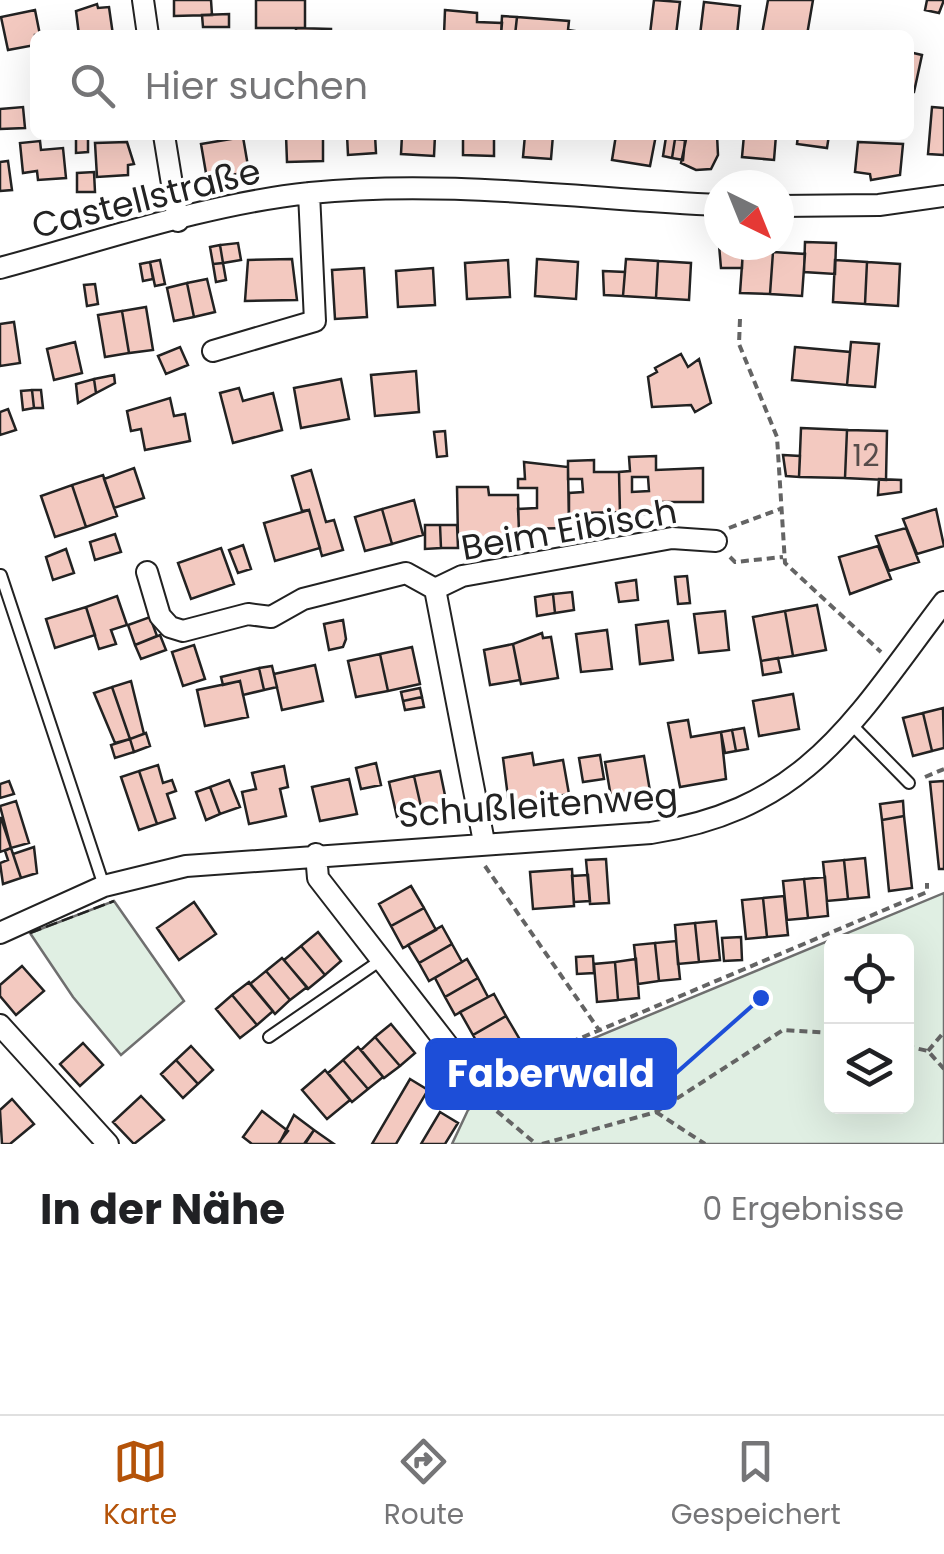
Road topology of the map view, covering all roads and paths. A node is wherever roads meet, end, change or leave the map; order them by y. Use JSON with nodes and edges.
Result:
{"nodes":[{"id":1,"x":143,"y":0,"type":"edge"},
{"id":2,"x":147,"y":30,"type":"edge"},
{"id":3,"x":165,"y":140,"type":"edge"},
{"id":4,"x":309,"y":193,"type":"junction"},
{"id":5,"x":944,"y":196,"type":"edge"},
{"id":6,"x":704,"y":204,"type":"edge"},
{"id":7,"x":794,"y":206,"type":"edge"},
{"id":8,"x":178,"y":221,"type":"junction"},
{"id":9,"x":0,"y":268,"type":"edge"},
{"id":10,"x":740,"y":319,"type":"dead end"},
{"id":11,"x":213,"y":351,"type":"dead end"},
{"id":12,"x":780,"y":509,"type":"junction"},
{"id":13,"x":716,"y":541,"type":"junction"},
{"id":14,"x":784,"y":556,"type":"junction"},
{"id":15,"x":147,"y":572,"type":"dead end"},
{"id":16,"x":1,"y":575,"type":"edge"},
{"id":17,"x":435,"y":589,"type":"junction"},
{"id":18,"x":944,"y":602,"type":"edge"},
{"id":19,"x":896,"y":666,"type":"junction"},
{"id":20,"x":850,"y":724,"type":"junction"},
{"id":21,"x":944,"y":769,"type":"edge"},
{"id":22,"x":910,"y":783,"type":"joint"},
{"id":23,"x":484,"y":842,"type":"junction"},
{"id":24,"x":316,"y":854,"type":"junction"},
{"id":25,"x":927,"y":883,"type":"dead end"},
{"id":26,"x":104,"y":886,"type":"junction"},
{"id":27,"x":0,"y":933,"type":"edge"},
{"id":28,"x":382,"y":960,"type":"junction"},
{"id":29,"x":0,"y":1025,"type":"edge"},
{"id":30,"x":599,"y":1030,"type":"junction"},
{"id":31,"x":944,"y":1032,"type":"edge"},
{"id":32,"x":824,"y":1033,"type":"edge"},
{"id":33,"x":269,"y":1038,"type":"dead end"},
{"id":34,"x":914,"y":1048,"type":"edge"},
{"id":35,"x":928,"y":1051,"type":"junction"},
{"id":36,"x":944,"y":1069,"type":"edge"},
{"id":37,"x":451,"y":1074,"type":"joint"},
{"id":38,"x":478,"y":1096,"type":"junction"},
{"id":39,"x":656,"y":1112,"type":"junction"},
{"id":40,"x":108,"y":1144,"type":"edge"},
{"id":41,"x":539,"y":1144,"type":"edge"},
{"id":42,"x":706,"y":1144,"type":"edge"}],
"edges":[{"from":1,"to":2,"type":"street"},
{"from":3,"to":8,"type":"street"},
{"from":4,"to":6,"type":"street","name":"Castellstraße"},
{"from":4,"to":8,"type":"street","name":"Castellstraße"},
{"from":4,"to":11,"type":"street","name":"Castellstraße"},
{"from":5,"to":7,"type":"street"},
{"from":8,"to":9,"type":"street","name":"Castellstraße"},
{"from":10,"to":12,"type":"path"},
{"from":12,"to":13,"type":"path"},
{"from":12,"to":14,"type":"path"},
{"from":13,"to":14,"type":"path"},
{"from":13,"to":17,"type":"street","name":"Beim Eibisch"},
{"from":14,"to":19,"type":"path"},
{"from":15,"to":17,"type":"street","name":"Beim Eibisch"},
{"from":16,"to":26,"type":"lane"},
{"from":17,"to":23,"type":"street","name":"Beim Eibisch"},
{"from":18,"to":19,"type":"street","name":"Schußleitenweg"},
{"from":19,"to":20,"type":"street","name":"Schußleitenweg"},
{"from":20,"to":22,"type":"lane"},
{"from":20,"to":23,"type":"street","name":"Schußleitenweg"},
{"from":21,"to":22,"type":"path"},
{"from":23,"to":24,"type":"street","name":"Schußleitenweg"},
{"from":23,"to":30,"type":"path"},
{"from":24,"to":26,"type":"street","name":"Schußleitenweg"},
{"from":24,"to":28,"type":"street"},
{"from":25,"to":30,"type":"path"},
{"from":26,"to":27,"type":"street","name":"Schußleitenweg"},
{"from":28,"to":33,"type":"lane"},
{"from":28,"to":37,"type":"street"},
{"from":29,"to":40,"type":"street"},
{"from":30,"to":38,"type":"path"},
{"from":31,"to":35,"type":"path"},
{"from":32,"to":39,"type":"path"},
{"from":34,"to":35,"type":"path"},
{"from":35,"to":36,"type":"path"},
{"from":37,"to":38,"type":"path"},
{"from":38,"to":41,"type":"path"},
{"from":39,"to":41,"type":"path"},
{"from":39,"to":42,"type":"path"}]}
